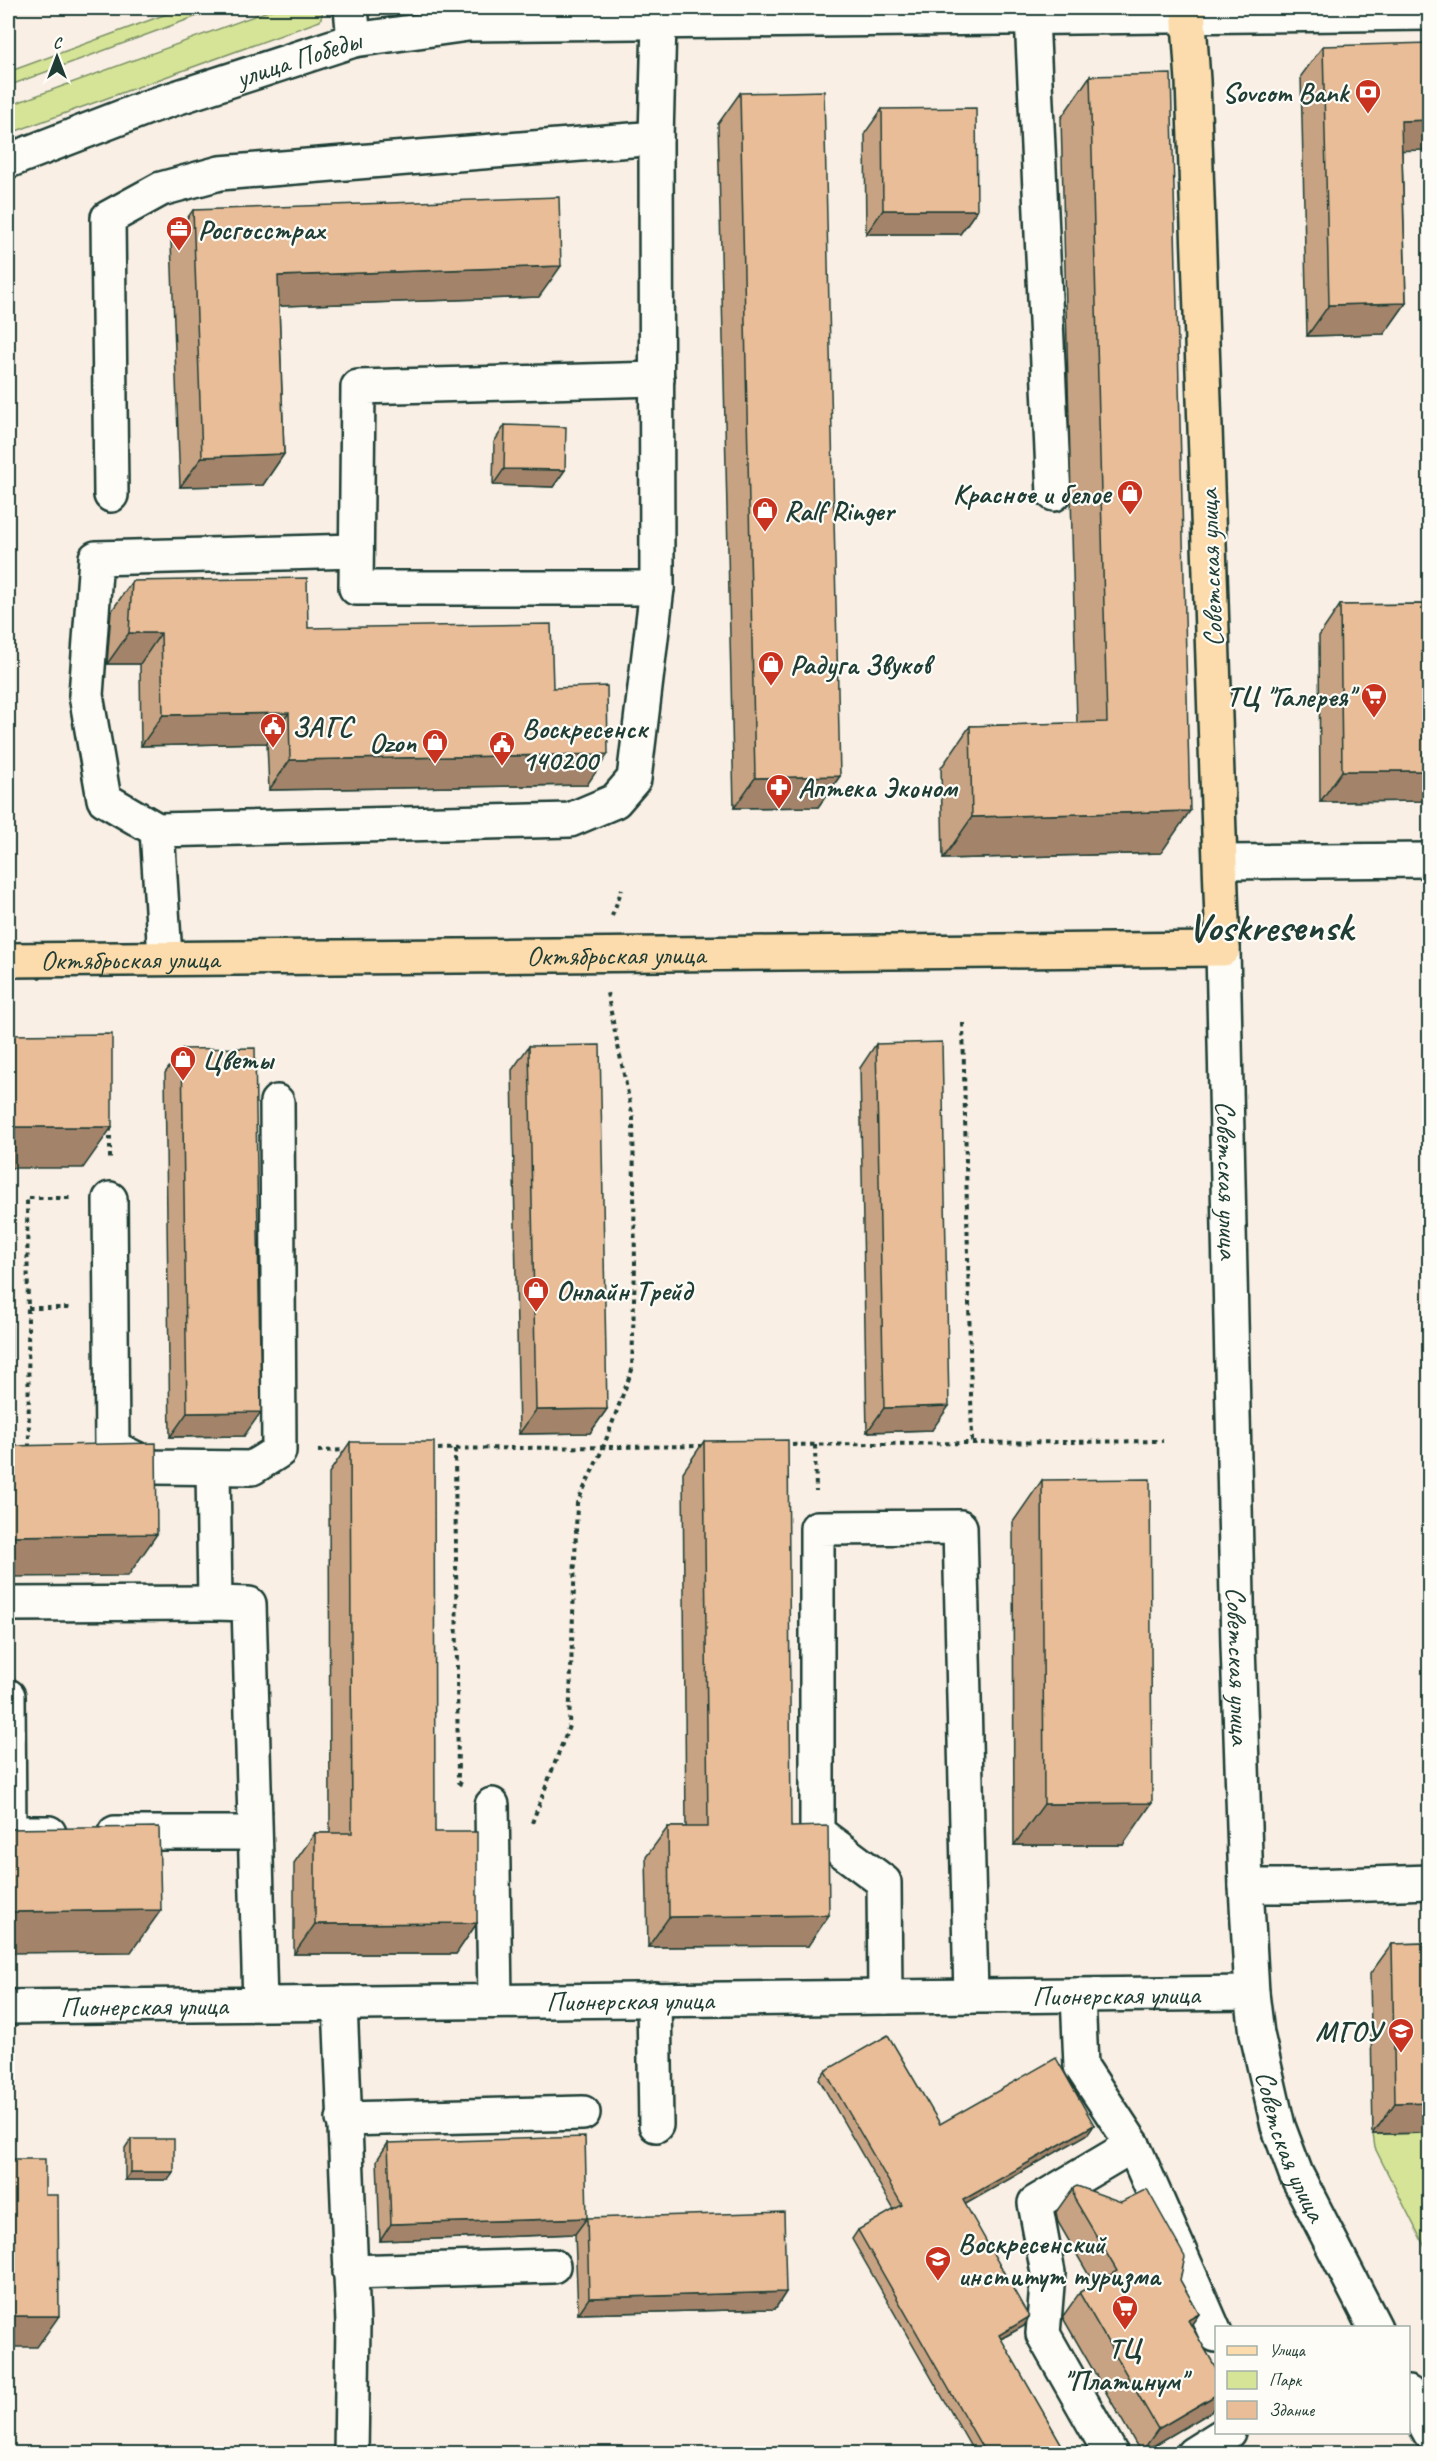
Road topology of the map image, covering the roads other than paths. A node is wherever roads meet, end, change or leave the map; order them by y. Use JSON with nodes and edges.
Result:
{"nodes":[{"id":1,"x":351,"y":8,"type":"edge"},
{"id":2,"x":1189,"y":11,"type":"edge"},
{"id":3,"x":1430,"y":13,"type":"edge"},
{"id":4,"x":1032,"y":17,"type":"junction"},
{"id":5,"x":659,"y":22,"type":"junction"},
{"id":6,"x":354,"y":40,"type":"junction"},
{"id":7,"x":656,"y":138,"type":"junction"},
{"id":8,"x":8,"y":161,"type":"edge"},
{"id":9,"x":657,"y":379,"type":"junction"},
{"id":10,"x":1054,"y":494,"type":"dead end"},
{"id":11,"x":111,"y":495,"type":"dead end"},
{"id":12,"x":356,"y":550,"type":"junction"},
{"id":13,"x":657,"y":588,"type":"junction"},
{"id":14,"x":157,"y":830,"type":"junction"},
{"id":15,"x":1430,"y":860,"type":"edge"},
{"id":16,"x":1221,"y":862,"type":"junction"},
{"id":17,"x":1223,"y":949,"type":"junction"},
{"id":18,"x":165,"y":957,"type":"junction"},
{"id":19,"x":8,"y":960,"type":"edge"},
{"id":20,"x":276,"y":1102,"type":"dead end"},
{"id":21,"x":110,"y":1199,"type":"road end"},
{"id":22,"x":213,"y":1468,"type":"junction"},
{"id":23,"x":215,"y":1603,"type":"junction"},
{"id":24,"x":8,"y":1604,"type":"edge"},
{"id":25,"x":8,"y":1696,"type":"edge"},
{"id":26,"x":492,"y":1804,"type":"road end"},
{"id":27,"x":254,"y":1833,"type":"junction"},
{"id":28,"x":1430,"y":1882,"type":"edge"},
{"id":29,"x":1246,"y":1886,"type":"junction"},
{"id":30,"x":1252,"y":1993,"type":"junction"},
{"id":31,"x":1078,"y":1995,"type":"junction"},
{"id":32,"x":971,"y":1996,"type":"junction"},
{"id":33,"x":885,"y":1997,"type":"junction"},
{"id":34,"x":654,"y":1999,"type":"junction"},
{"id":35,"x":495,"y":2001,"type":"junction"},
{"id":36,"x":340,"y":2003,"type":"junction"},
{"id":37,"x":260,"y":2004,"type":"junction"},
{"id":38,"x":8,"y":2007,"type":"edge"},
{"id":39,"x":583,"y":2113,"type":"dead end"},
{"id":40,"x":343,"y":2119,"type":"junction"},
{"id":41,"x":656,"y":2125,"type":"dead end"},
{"id":42,"x":1133,"y":2145,"type":"junction"},
{"id":43,"x":553,"y":2266,"type":"dead end"},
{"id":44,"x":350,"y":2272,"type":"junction"},
{"id":45,"x":1374,"y":2326,"type":"edge"},
{"id":46,"x":1215,"y":2333,"type":"edge"},
{"id":47,"x":1410,"y":2399,"type":"edge"},
{"id":48,"x":1430,"y":2433,"type":"edge"},
{"id":49,"x":1226,"y":2434,"type":"edge"},
{"id":50,"x":351,"y":2454,"type":"edge"},
{"id":51,"x":1111,"y":2454,"type":"edge"},
{"id":52,"x":1193,"y":2454,"type":"edge"}],
"edges":[{"from":1,"to":6,"type":"street"},
{"from":2,"to":3,"type":"street","name":"улица Победы"},
{"from":2,"to":4,"type":"street","name":"улица Победы"},
{"from":2,"to":16,"type":"main road","name":"Советская улица"},
{"from":4,"to":5,"type":"street","name":"улица Победы"},
{"from":4,"to":10,"type":"street"},
{"from":5,"to":6,"type":"street","name":"улица Победы"},
{"from":5,"to":7,"type":"street"},
{"from":6,"to":8,"type":"street","name":"улица Победы"},
{"from":7,"to":9,"type":"street"},
{"from":7,"to":11,"type":"street"},
{"from":9,"to":12,"type":"street"},
{"from":9,"to":13,"type":"street"},
{"from":12,"to":13,"type":"street"},
{"from":12,"to":14,"type":"street"},
{"from":13,"to":14,"type":"street"},
{"from":14,"to":18,"type":"street"},
{"from":15,"to":16,"type":"street"},
{"from":16,"to":17,"type":"main road","name":"Советская улица"},
{"from":17,"to":18,"type":"main road","name":"Октябрьская улица"},
{"from":17,"to":29,"type":"street","name":"Советская улица"},
{"from":18,"to":19,"type":"main road","name":"Октябрьская улица"},
{"from":20,"to":22,"type":"street"},
{"from":21,"to":22,"type":"street"},
{"from":22,"to":23,"type":"street"},
{"from":23,"to":24,"type":"street"},
{"from":23,"to":27,"type":"street"},
{"from":25,"to":27,"type":"street"},
{"from":26,"to":35,"type":"street"},
{"from":27,"to":37,"type":"street"},
{"from":28,"to":29,"type":"street"},
{"from":29,"to":30,"type":"street","name":"Советская улица"},
{"from":30,"to":31,"type":"street","name":"Пионерская улица"},
{"from":30,"to":45,"type":"street","name":"Советская улица"},
{"from":31,"to":32,"type":"street","name":"Пионерская улица"},
{"from":31,"to":42,"type":"street"},
{"from":32,"to":33,"type":"street","name":"Пионерская улица"},
{"from":32,"to":33,"type":"street"},
{"from":33,"to":34,"type":"street","name":"Пионерская улица"},
{"from":34,"to":35,"type":"street","name":"Пионерская улица"},
{"from":34,"to":41,"type":"street"},
{"from":35,"to":36,"type":"street","name":"Пионерская улица"},
{"from":36,"to":37,"type":"street","name":"Пионерская улица"},
{"from":36,"to":40,"type":"street"},
{"from":37,"to":38,"type":"street","name":"Пионерская улица"},
{"from":39,"to":40,"type":"street"},
{"from":40,"to":44,"type":"street"},
{"from":42,"to":46,"type":"street"},
{"from":42,"to":51,"type":"street"},
{"from":43,"to":44,"type":"street"},
{"from":44,"to":50,"type":"street"},
{"from":47,"to":48,"type":"street"},
{"from":49,"to":52,"type":"street"}]}
